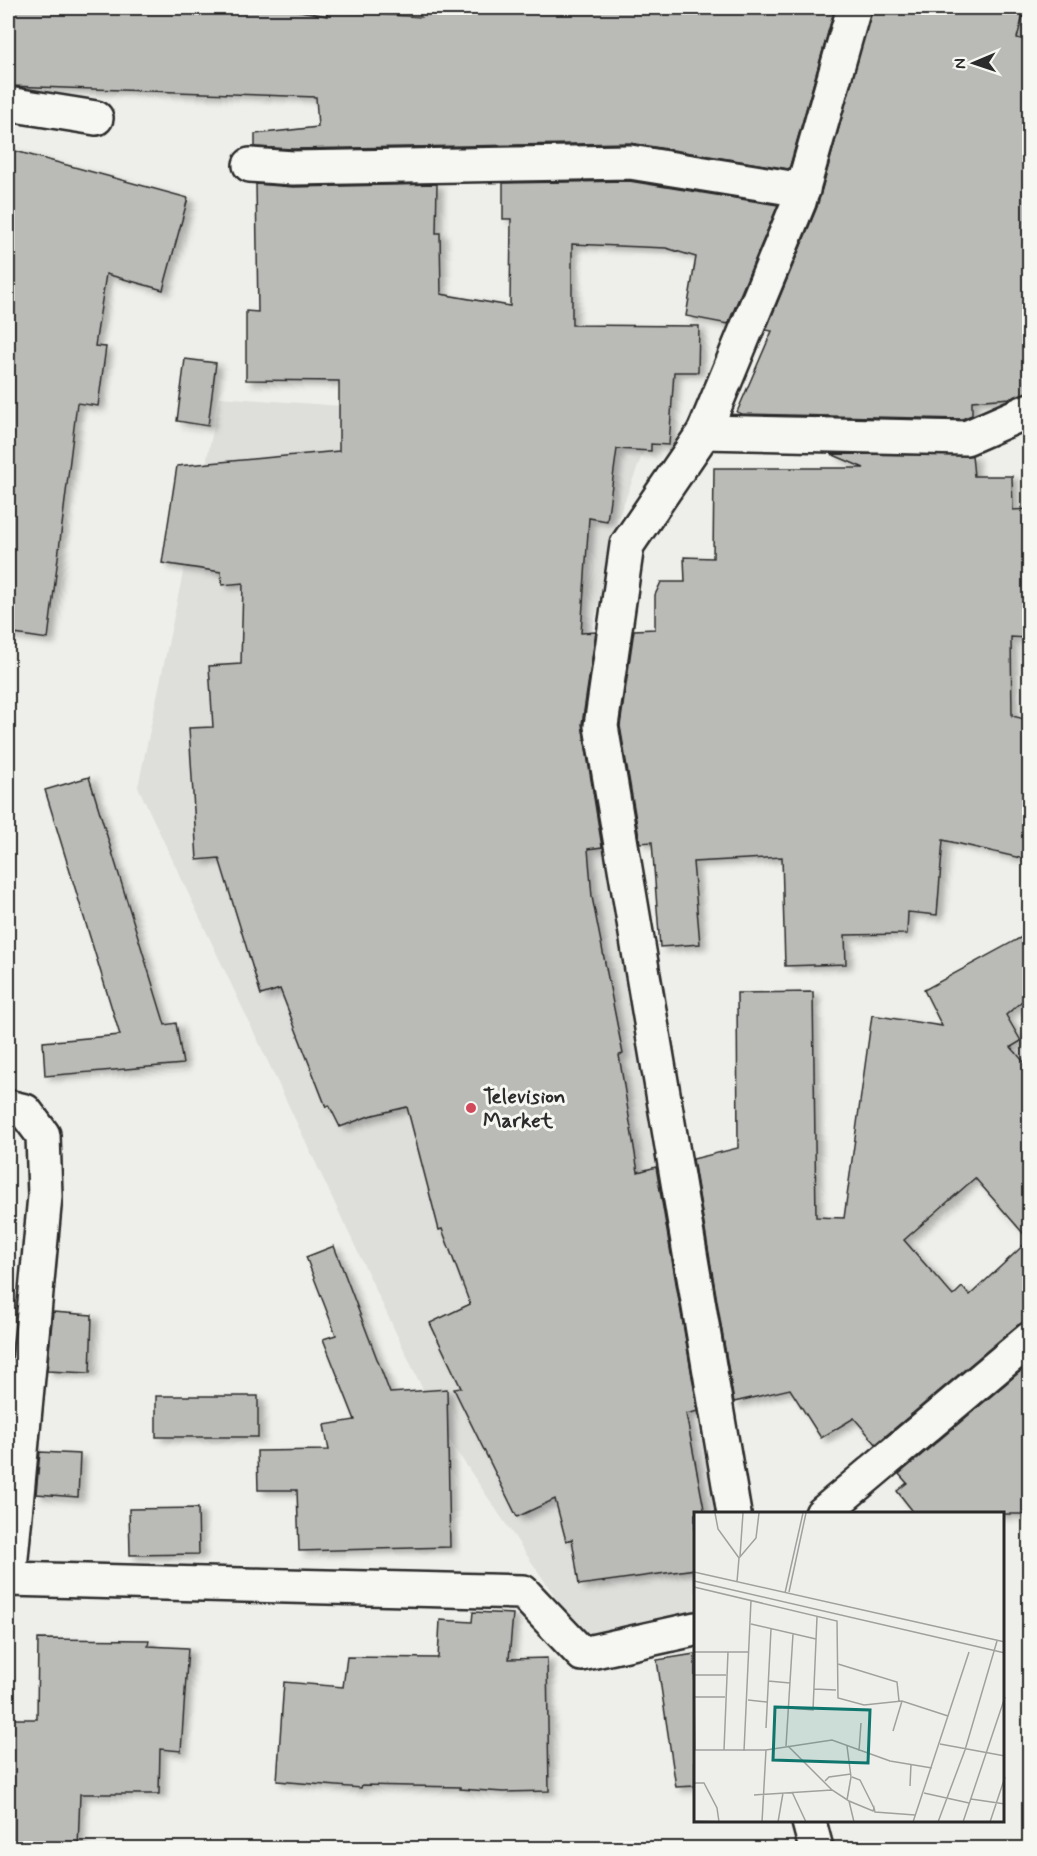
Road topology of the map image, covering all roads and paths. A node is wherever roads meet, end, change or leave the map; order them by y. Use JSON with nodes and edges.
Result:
{"nodes":[{"id":1,"x":854,"y":8,"type":"edge"},
{"id":2,"x":8,"y":104,"type":"edge"},
{"id":3,"x":96,"y":118,"type":"dead end"},
{"id":4,"x":250,"y":165,"type":"dead end"},
{"id":5,"x":803,"y":190,"type":"junction"},
{"id":6,"x":1029,"y":410,"type":"edge"},
{"id":7,"x":704,"y":432,"type":"junction"},
{"id":8,"x":8,"y":1107,"type":"edge"},
{"id":9,"x":1029,"y":1339,"type":"edge"},
{"id":10,"x":734,"y":1512,"type":"edge"},
{"id":11,"x":824,"y":1512,"type":"edge"},
{"id":12,"x":8,"y":1579,"type":"edge"},
{"id":13,"x":694,"y":1629,"type":"edge"},
{"id":14,"x":810,"y":1823,"type":"edge"},
{"id":15,"x":816,"y":1848,"type":"edge"}],
"edges":[{"from":1,"to":5,"type":"street"},
{"from":2,"to":3,"type":"street"},
{"from":4,"to":5,"type":"street"},
{"from":5,"to":7,"type":"street"},
{"from":6,"to":7,"type":"street"},
{"from":7,"to":10,"type":"street"},
{"from":8,"to":12,"type":"street"},
{"from":9,"to":11,"type":"street"},
{"from":12,"to":13,"type":"street"},
{"from":14,"to":15,"type":"street"}]}
